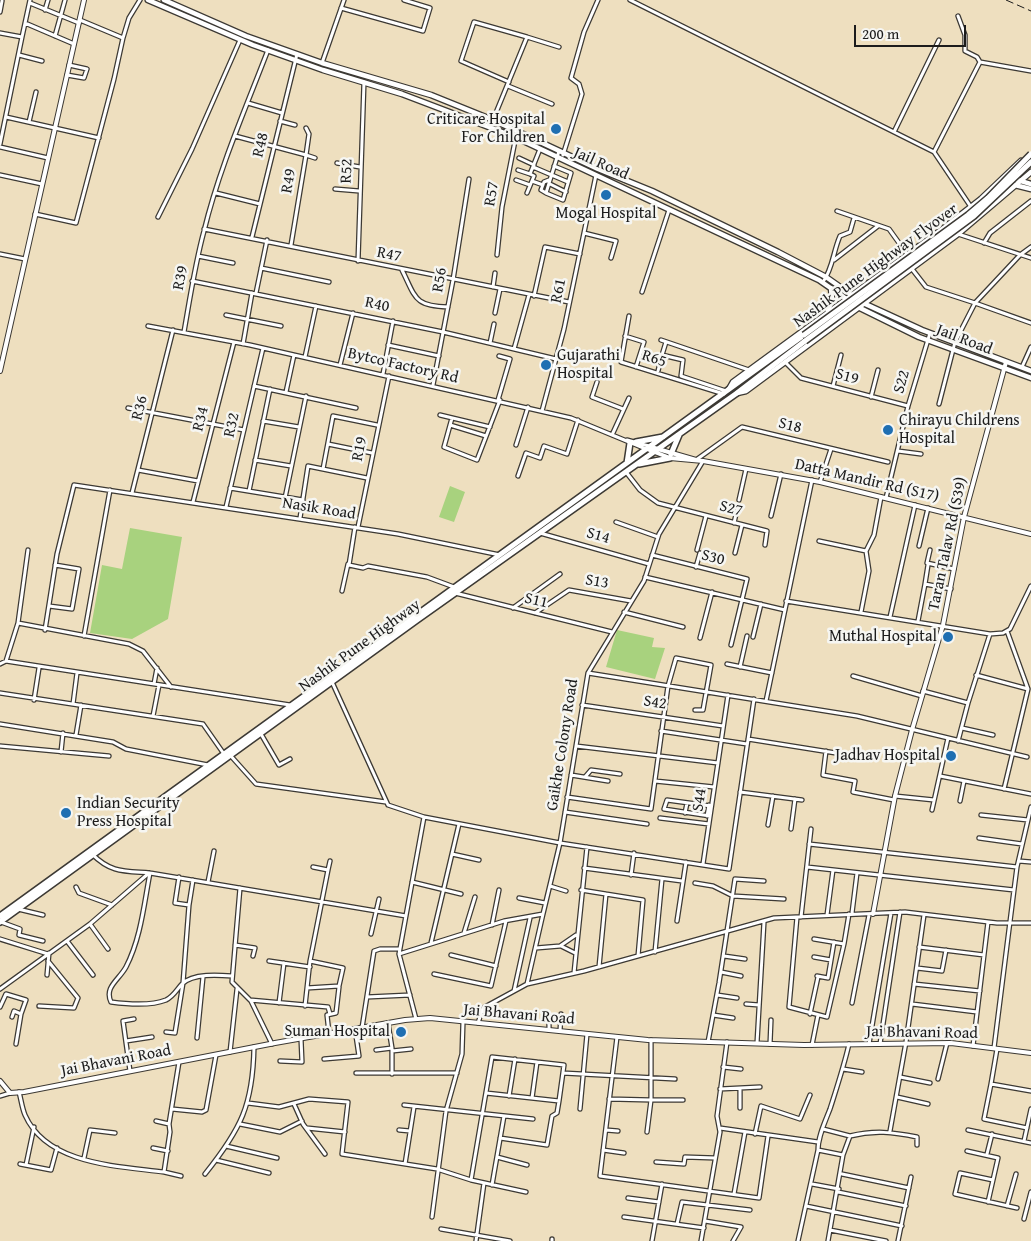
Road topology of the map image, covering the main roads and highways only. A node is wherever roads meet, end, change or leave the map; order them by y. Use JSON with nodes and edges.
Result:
{"nodes":[{"id":1,"x":148,"y":0,"type":"edge"},
{"id":2,"x":164,"y":0,"type":"edge"},
{"id":3,"x":178,"y":6,"type":"junction"},
{"id":4,"x":175,"y":12,"type":"junction"},
{"id":5,"x":296,"y":56,"type":"junction"},
{"id":6,"x":405,"y":87,"type":"junction"},
{"id":7,"x":402,"y":94,"type":"junction"},
{"id":8,"x":1031,"y":153,"type":"edge"},
{"id":9,"x":1031,"y":162,"type":"edge"},
{"id":10,"x":1031,"y":172,"type":"edge"},
{"id":11,"x":1003,"y":178,"type":"junction"},
{"id":12,"x":1019,"y":183,"type":"junction"},
{"id":13,"x":1031,"y":184,"type":"edge"},
{"id":14,"x":1031,"y":189,"type":"edge"},
{"id":15,"x":831,"y":288,"type":"junction"},
{"id":16,"x":850,"y":295,"type":"junction"},
{"id":17,"x":845,"y":298,"type":"junction"},
{"id":18,"x":863,"y":304,"type":"junction"},
{"id":19,"x":858,"y":307,"type":"junction"},
{"id":20,"x":828,"y":312,"type":"junction"},
{"id":21,"x":804,"y":338,"type":"junction"},
{"id":22,"x":1031,"y":371,"type":"edge"},
{"id":23,"x":1031,"y":378,"type":"edge"},
{"id":24,"x":726,"y":392,"type":"junction"},
{"id":25,"x":737,"y":393,"type":"junction"},
{"id":26,"x":680,"y":432,"type":"junction"},
{"id":27,"x":665,"y":437,"type":"junction"},
{"id":28,"x":636,"y":442,"type":"road end"},
{"id":29,"x":630,"y":443,"type":"road end"},
{"id":30,"x":652,"y":449,"type":"junction"},
{"id":31,"x":627,"y":463,"type":"junction"},
{"id":32,"x":636,"y":464,"type":"junction"},
{"id":33,"x":456,"y":591,"type":"junction"},
{"id":34,"x":292,"y":707,"type":"junction"},
{"id":35,"x":93,"y":850,"type":"junction"},
{"id":36,"x":0,"y":916,"type":"edge"},
{"id":37,"x":0,"y":922,"type":"edge"}],
"edges":[{"from":1,"to":4,"type":"main road","name":"Jail Road"},
{"from":2,"to":3,"type":"main road"},
{"from":3,"to":4,"type":"main road"},
{"from":3,"to":5,"type":"main road"},
{"from":4,"to":5,"type":"main road","name":"Jail Road"},
{"from":5,"to":6,"type":"main road","name":"Jail Road"},
{"from":5,"to":7,"type":"main road","name":"Jail Road"},
{"from":6,"to":7,"type":"main road"},
{"from":6,"to":16,"type":"main road","name":"Jail Road"},
{"from":7,"to":15,"type":"main road","name":"Jail Road"},
{"from":8,"to":11,"type":"main road"},
{"from":8,"to":21,"type":"highway","name":"Nashik Pune Highway Flyover","bridge":true},
{"from":9,"to":21,"type":"highway","name":"Nashik Pune Highway Flyover","bridge":true},
{"from":10,"to":12,"type":"main road"},
{"from":11,"to":12,"type":"main road"},
{"from":11,"to":16,"type":"main road"},
{"from":12,"to":13,"type":"main road"},
{"from":12,"to":14,"type":"main road"},
{"from":12,"to":18,"type":"main road"},
{"from":15,"to":17,"type":"main road","name":"Jail Road"},
{"from":15,"to":20,"type":"main road"},
{"from":16,"to":17,"type":"main road"},
{"from":16,"to":18,"type":"main road","name":"Jail Road"},
{"from":17,"to":19,"type":"main road","name":"Jail Road"},
{"from":17,"to":20,"type":"main road"},
{"from":18,"to":19,"type":"main road"},
{"from":18,"to":22,"type":"main road","name":"Jail Road"},
{"from":19,"to":23,"type":"main road","name":"Jail Road"},
{"from":19,"to":25,"type":"main road"},
{"from":20,"to":24,"type":"main road"},
{"from":21,"to":24,"type":"highway","name":"Nashik Pune Highway Flyover"},
{"from":21,"to":25,"type":"highway","name":"Nashik Pune Highway Flyover"},
{"from":24,"to":27,"type":"highway","name":"Nashik Pune Highway"},
{"from":25,"to":26,"type":"highway","name":"Nashik Pune Highway"},
{"from":26,"to":30,"type":"highway","name":"Nashik Pune Highway"},
{"from":26,"to":32,"type":"highway"},
{"from":27,"to":28,"type":"highway"},
{"from":27,"to":30,"type":"highway","name":"Nashik Pune Highway"},
{"from":29,"to":31,"type":"highway"},
{"from":30,"to":31,"type":"highway","name":"Nashik Pune Highway"},
{"from":30,"to":32,"type":"highway","name":"Nashik Pune Highway"},
{"from":31,"to":33,"type":"highway","name":"Nashik Pune Highway"},
{"from":32,"to":33,"type":"highway","name":"Nashik Pune Highway"},
{"from":33,"to":34,"type":"highway","name":"Nashik Pune Highway"},
{"from":33,"to":34,"type":"highway","name":"Nashik Pune Highway"},
{"from":34,"to":35,"type":"highway","name":"Nashik Pune Highway"},
{"from":34,"to":35,"type":"highway","name":"Nashik Pune Highway"},
{"from":35,"to":36,"type":"highway","name":"Nashik Pune Highway"},
{"from":35,"to":37,"type":"highway","name":"Nashik Pune Highway"}]}
